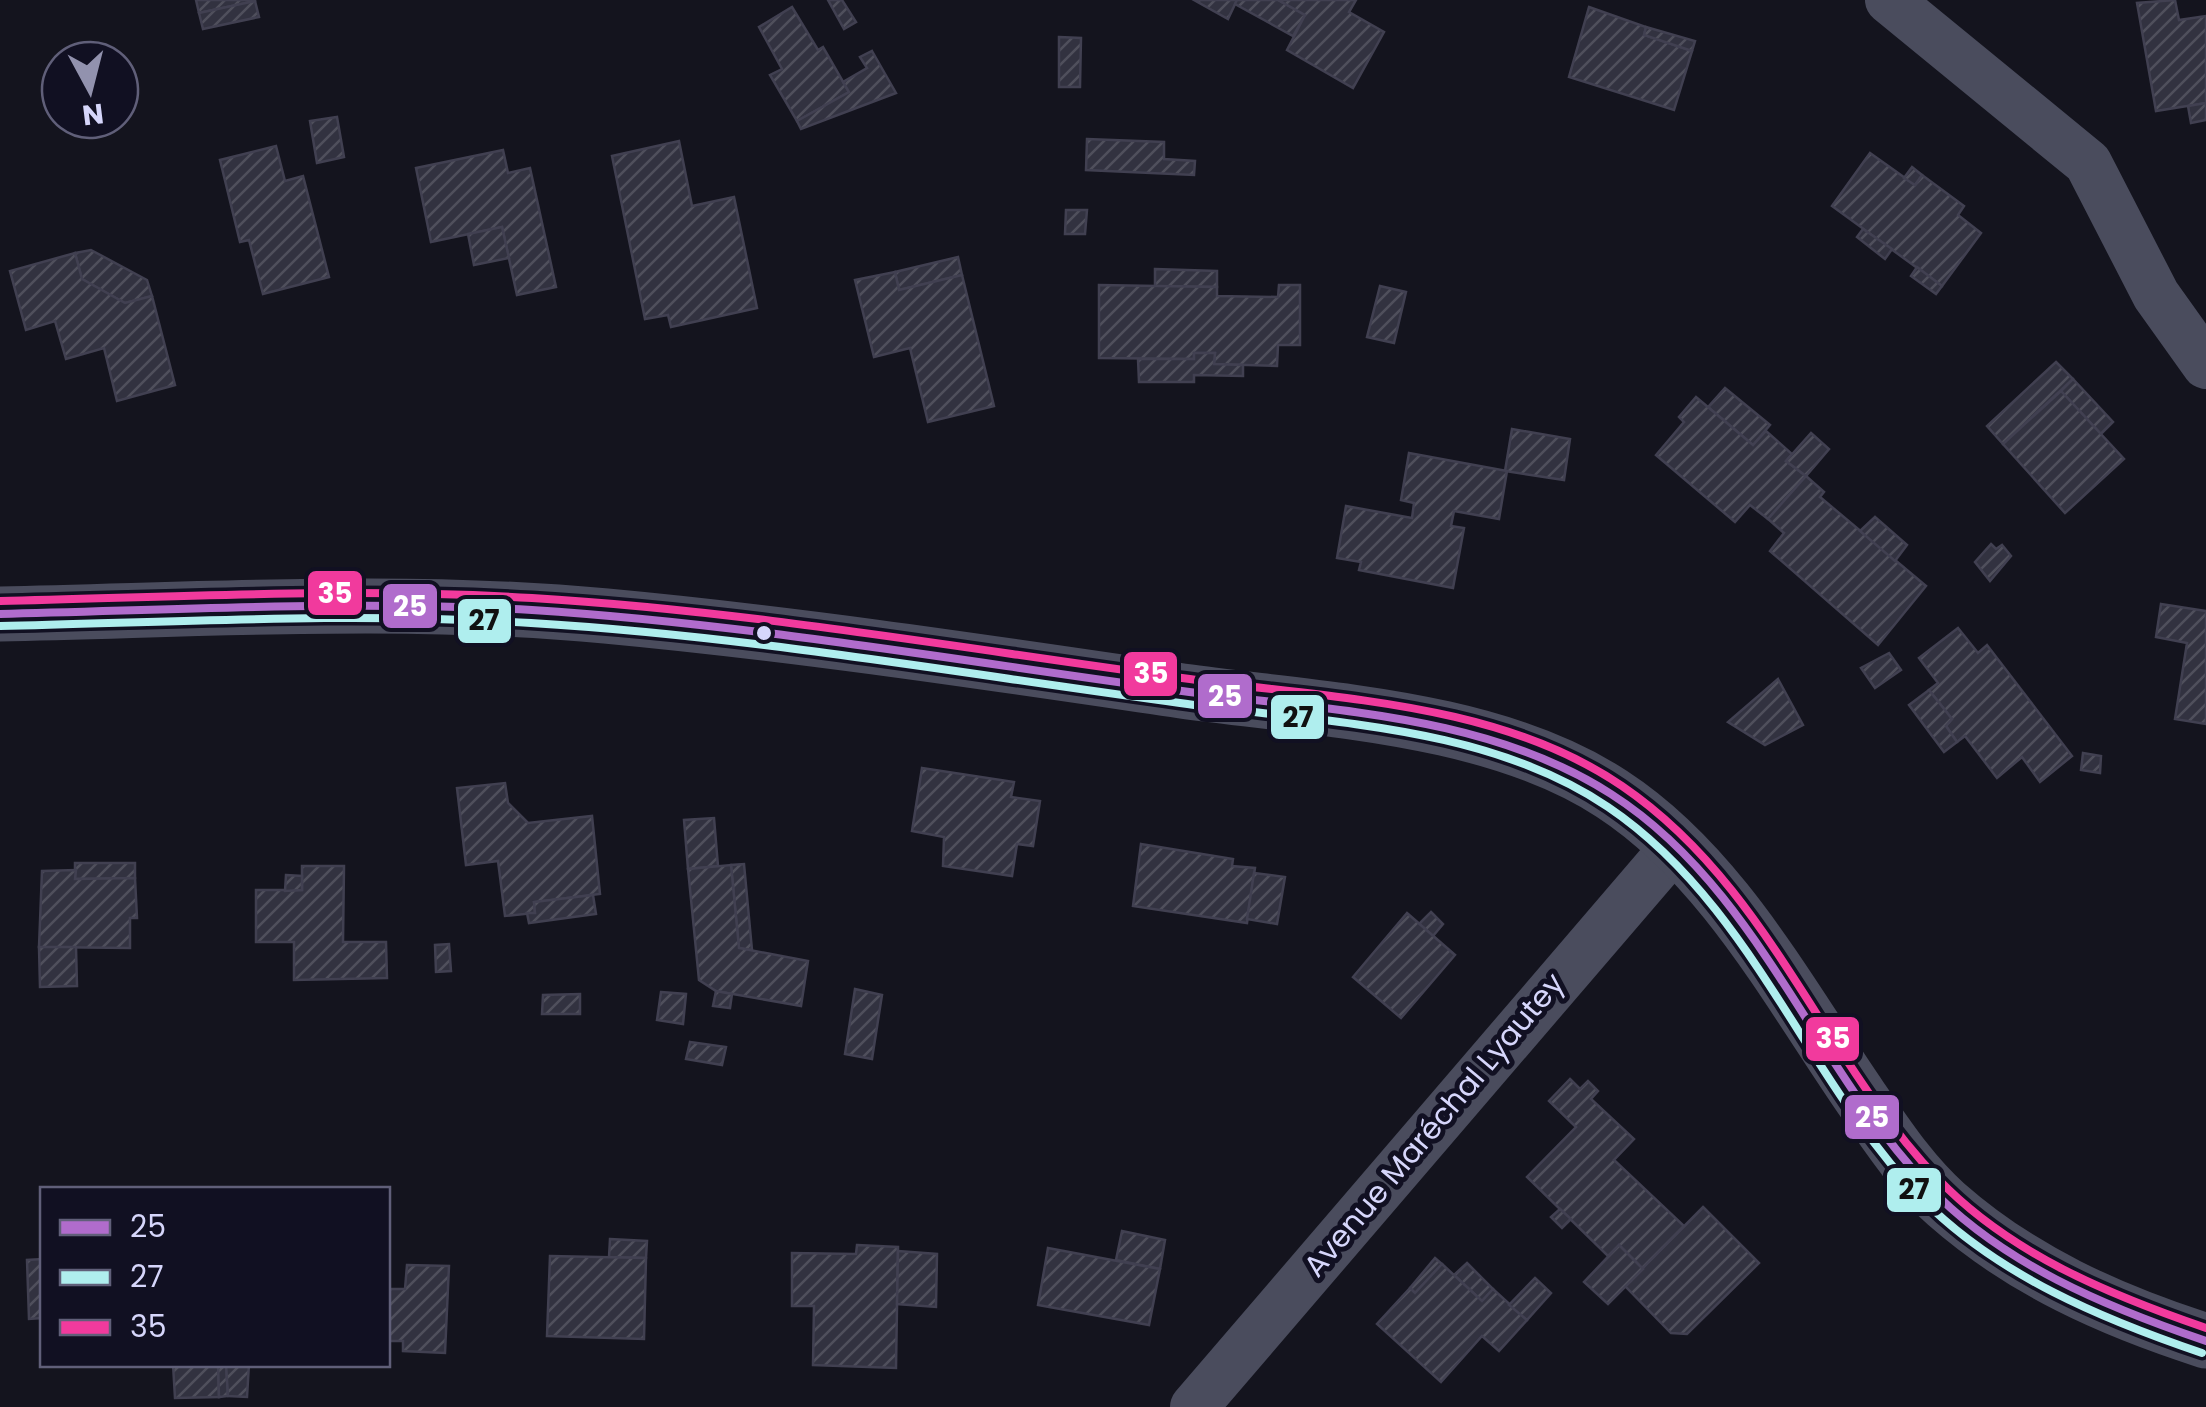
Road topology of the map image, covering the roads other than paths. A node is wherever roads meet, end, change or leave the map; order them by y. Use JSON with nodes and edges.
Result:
{"nodes":[{"id":1,"x":1889,"y":0,"type":"edge"},
{"id":2,"x":2206,"y":365,"type":"edge"},
{"id":3,"x":0,"y":614,"type":"edge"},
{"id":4,"x":1676,"y":844,"type":"junction"},
{"id":5,"x":2206,"y":1340,"type":"edge"},
{"id":6,"x":1194,"y":1407,"type":"edge"}],
"edges":[{"from":1,"to":2,"type":"street"},
{"from":3,"to":4,"type":"street"},
{"from":4,"to":5,"type":"street"},
{"from":4,"to":6,"type":"street","name":"Avenue Maréchal Lyautey"}]}
